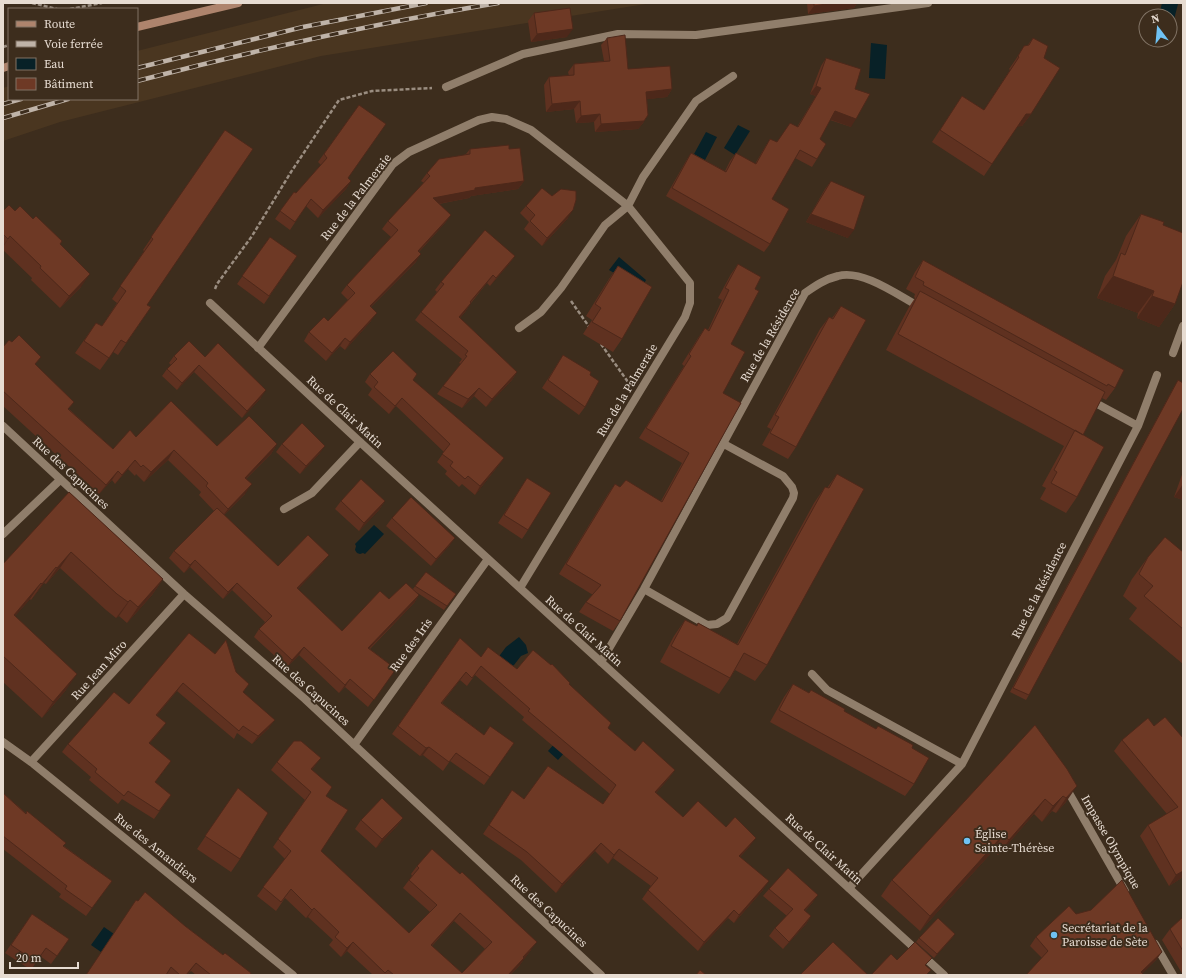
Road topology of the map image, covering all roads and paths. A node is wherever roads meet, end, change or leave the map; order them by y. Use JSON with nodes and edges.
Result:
{"nodes":[{"id":1,"x":32,"y":3,"type":"edge"},
{"id":2,"x":102,"y":3,"type":"edge"},
{"id":3,"x":238,"y":3,"type":"edge"},
{"id":4,"x":928,"y":3,"type":"edge"},
{"id":5,"x":53,"y":8,"type":"edge"},
{"id":6,"x":75,"y":8,"type":"edge"},
{"id":7,"x":138,"y":28,"type":"edge"},
{"id":8,"x":733,"y":76,"type":"dead end"},
{"id":9,"x":446,"y":87,"type":"joint"},
{"id":10,"x":628,"y":206,"type":"junction"},
{"id":11,"x":561,"y":288,"type":"junction"},
{"id":12,"x":210,"y":303,"type":"joint"},
{"id":13,"x":928,"y":312,"type":"edge"},
{"id":14,"x":1183,"y":326,"type":"edge"},
{"id":15,"x":519,"y":328,"type":"dead end"},
{"id":16,"x":593,"y":332,"type":"edge"},
{"id":17,"x":597,"y":338,"type":"edge"},
{"id":18,"x":258,"y":348,"type":"junction"},
{"id":19,"x":1173,"y":353,"type":"dead end"},
{"id":20,"x":1158,"y":376,"type":"dead end"},
{"id":21,"x":638,"y":395,"type":"junction"},
{"id":22,"x":1082,"y":396,"type":"edge"},
{"id":23,"x":3,"y":426,"type":"edge"},
{"id":24,"x":1138,"y":426,"type":"junction"},
{"id":25,"x":360,"y":442,"type":"junction"},
{"id":26,"x":724,"y":444,"type":"junction"},
{"id":27,"x":60,"y":480,"type":"junction"},
{"id":28,"x":284,"y":509,"type":"dead end"},
{"id":29,"x":3,"y":534,"type":"edge"},
{"id":30,"x":488,"y":559,"type":"junction"},
{"id":31,"x":520,"y":588,"type":"junction"},
{"id":32,"x":644,"y":589,"type":"junction"},
{"id":33,"x":184,"y":594,"type":"junction"},
{"id":34,"x":601,"y":662,"type":"junction"},
{"id":35,"x":812,"y":674,"type":"dead end"},
{"id":36,"x":3,"y":742,"type":"edge"},
{"id":37,"x":354,"y":745,"type":"junction"},
{"id":38,"x":31,"y":762,"type":"junction"},
{"id":39,"x":962,"y":764,"type":"junction"},
{"id":40,"x":1060,"y":776,"type":"edge"},
{"id":41,"x":849,"y":888,"type":"junction"},
{"id":42,"x":1130,"y":900,"type":"edge"},
{"id":43,"x":1149,"y":934,"type":"edge"},
{"id":44,"x":293,"y":975,"type":"edge"},
{"id":45,"x":601,"y":975,"type":"edge"},
{"id":46,"x":944,"y":975,"type":"edge"},
{"id":47,"x":1173,"y":975,"type":"edge"}],
"edges":[{"from":1,"to":5,"type":"path"},
{"from":2,"to":6,"type":"path"},
{"from":3,"to":7,"type":"street"},
{"from":4,"to":9,"type":"street"},
{"from":8,"to":10,"type":"street"},
{"from":9,"to":12,"type":"path"},
{"from":10,"to":11,"type":"street"},
{"from":10,"to":18,"type":"street","name":"Rue de la Palmeraie"},
{"from":10,"to":21,"type":"street","name":"Rue de la Palmeraie"},
{"from":11,"to":15,"type":"street"},
{"from":11,"to":16,"type":"path"},
{"from":12,"to":18,"type":"street","name":"Rue de Clair Matin"},
{"from":13,"to":26,"type":"street","name":"Rue de la Résidence"},
{"from":14,"to":19,"type":"street"},
{"from":17,"to":21,"type":"path"},
{"from":18,"to":25,"type":"street","name":"Rue de Clair Matin"},
{"from":20,"to":24,"type":"street","name":"Rue de la Résidence"},
{"from":21,"to":31,"type":"street","name":"Rue de la Palmeraie"},
{"from":22,"to":24,"type":"street"},
{"from":23,"to":27,"type":"street","name":"Rue des Capucines"},
{"from":24,"to":39,"type":"street","name":"Rue de la Résidence"},
{"from":25,"to":28,"type":"street"},
{"from":25,"to":30,"type":"street","name":"Rue de Clair Matin"},
{"from":26,"to":32,"type":"street","name":"Rue de la Résidence"},
{"from":26,"to":32,"type":"street"},
{"from":27,"to":29,"type":"street"},
{"from":27,"to":33,"type":"street","name":"Rue des Capucines"},
{"from":30,"to":31,"type":"street","name":"Rue de Clair Matin"},
{"from":30,"to":37,"type":"street","name":"Rue des Iris"},
{"from":31,"to":34,"type":"street","name":"Rue de Clair Matin"},
{"from":32,"to":34,"type":"street","name":"Rue de la Résidence"},
{"from":33,"to":37,"type":"street","name":"Rue des Capucines"},
{"from":33,"to":38,"type":"street","name":"Rue Jean Miro"},
{"from":34,"to":41,"type":"street","name":"Rue de Clair Matin"},
{"from":35,"to":39,"type":"street"},
{"from":36,"to":38,"type":"street","name":"Rue des Amandiers"},
{"from":37,"to":45,"type":"street","name":"Rue des Capucines"},
{"from":38,"to":44,"type":"street","name":"Rue des Amandiers"},
{"from":39,"to":41,"type":"street","name":"Rue de la Résidence"},
{"from":40,"to":42,"type":"street","name":"Impasse Olympique"},
{"from":41,"to":46,"type":"street","name":"Rue de Clair Matin"},
{"from":43,"to":47,"type":"street"}]}
